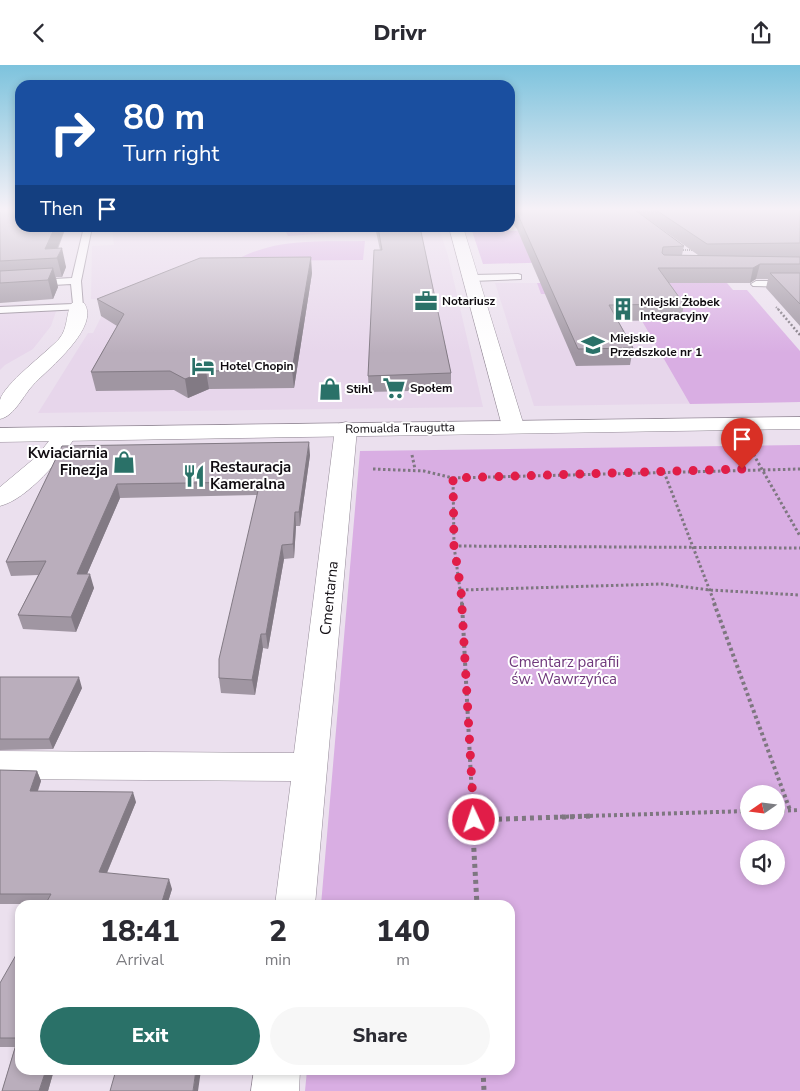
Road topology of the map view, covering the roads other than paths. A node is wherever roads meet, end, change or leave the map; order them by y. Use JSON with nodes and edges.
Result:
{"nodes":[{"id":1,"x":81,"y":258,"type":"edge"},
{"id":2,"x":466,"y":258,"type":"edge"},
{"id":3,"x":518,"y":277,"type":"dead end"},
{"id":4,"x":472,"y":278,"type":"junction"},
{"id":5,"x":76,"y":281,"type":"junction"},
{"id":6,"x":756,"y":284,"type":"edge"},
{"id":7,"x":800,"y":284,"type":"edge"},
{"id":8,"x":0,"y":285,"type":"edge"},
{"id":9,"x":78,"y":307,"type":"junction"},
{"id":10,"x":0,"y":310,"type":"edge"},
{"id":11,"x":0,"y":413,"type":"edge"},
{"id":12,"x":800,"y":423,"type":"edge"},
{"id":13,"x":513,"y":426,"type":"junction"},
{"id":14,"x":346,"y":429,"type":"junction"},
{"id":15,"x":0,"y":435,"type":"edge"},
{"id":16,"x":66,"y":435,"type":"junction"},
{"id":17,"x":0,"y":499,"type":"edge"},
{"id":18,"x":0,"y":765,"type":"edge"},
{"id":19,"x":310,"y":767,"type":"junction"},
{"id":20,"x":296,"y":900,"type":"edge"},
{"id":21,"x":277,"y":1075,"type":"edge"},
{"id":22,"x":275,"y":1091,"type":"edge"}],
"edges":[{"from":1,"to":5,"type":"lane"},
{"from":2,"to":4,"type":"street"},
{"from":3,"to":4,"type":"lane"},
{"from":4,"to":13,"type":"street"},
{"from":5,"to":8,"type":"lane"},
{"from":5,"to":9,"type":"lane"},
{"from":6,"to":7,"type":"lane"},
{"from":9,"to":10,"type":"lane"},
{"from":9,"to":11,"type":"street"},
{"from":12,"to":13,"type":"street","name":"Romualda Traugutta"},
{"from":13,"to":14,"type":"street","name":"Romualda Traugutta"},
{"from":14,"to":16,"type":"street","name":"Romualda Traugutta"},
{"from":14,"to":19,"type":"street","name":"Cmentarna"},
{"from":15,"to":16,"type":"street","name":"Romualda Traugutta"},
{"from":16,"to":17,"type":"street"},
{"from":18,"to":19,"type":"street"},
{"from":19,"to":20,"type":"street","name":"Cmentarna"},
{"from":21,"to":22,"type":"street"}]}
